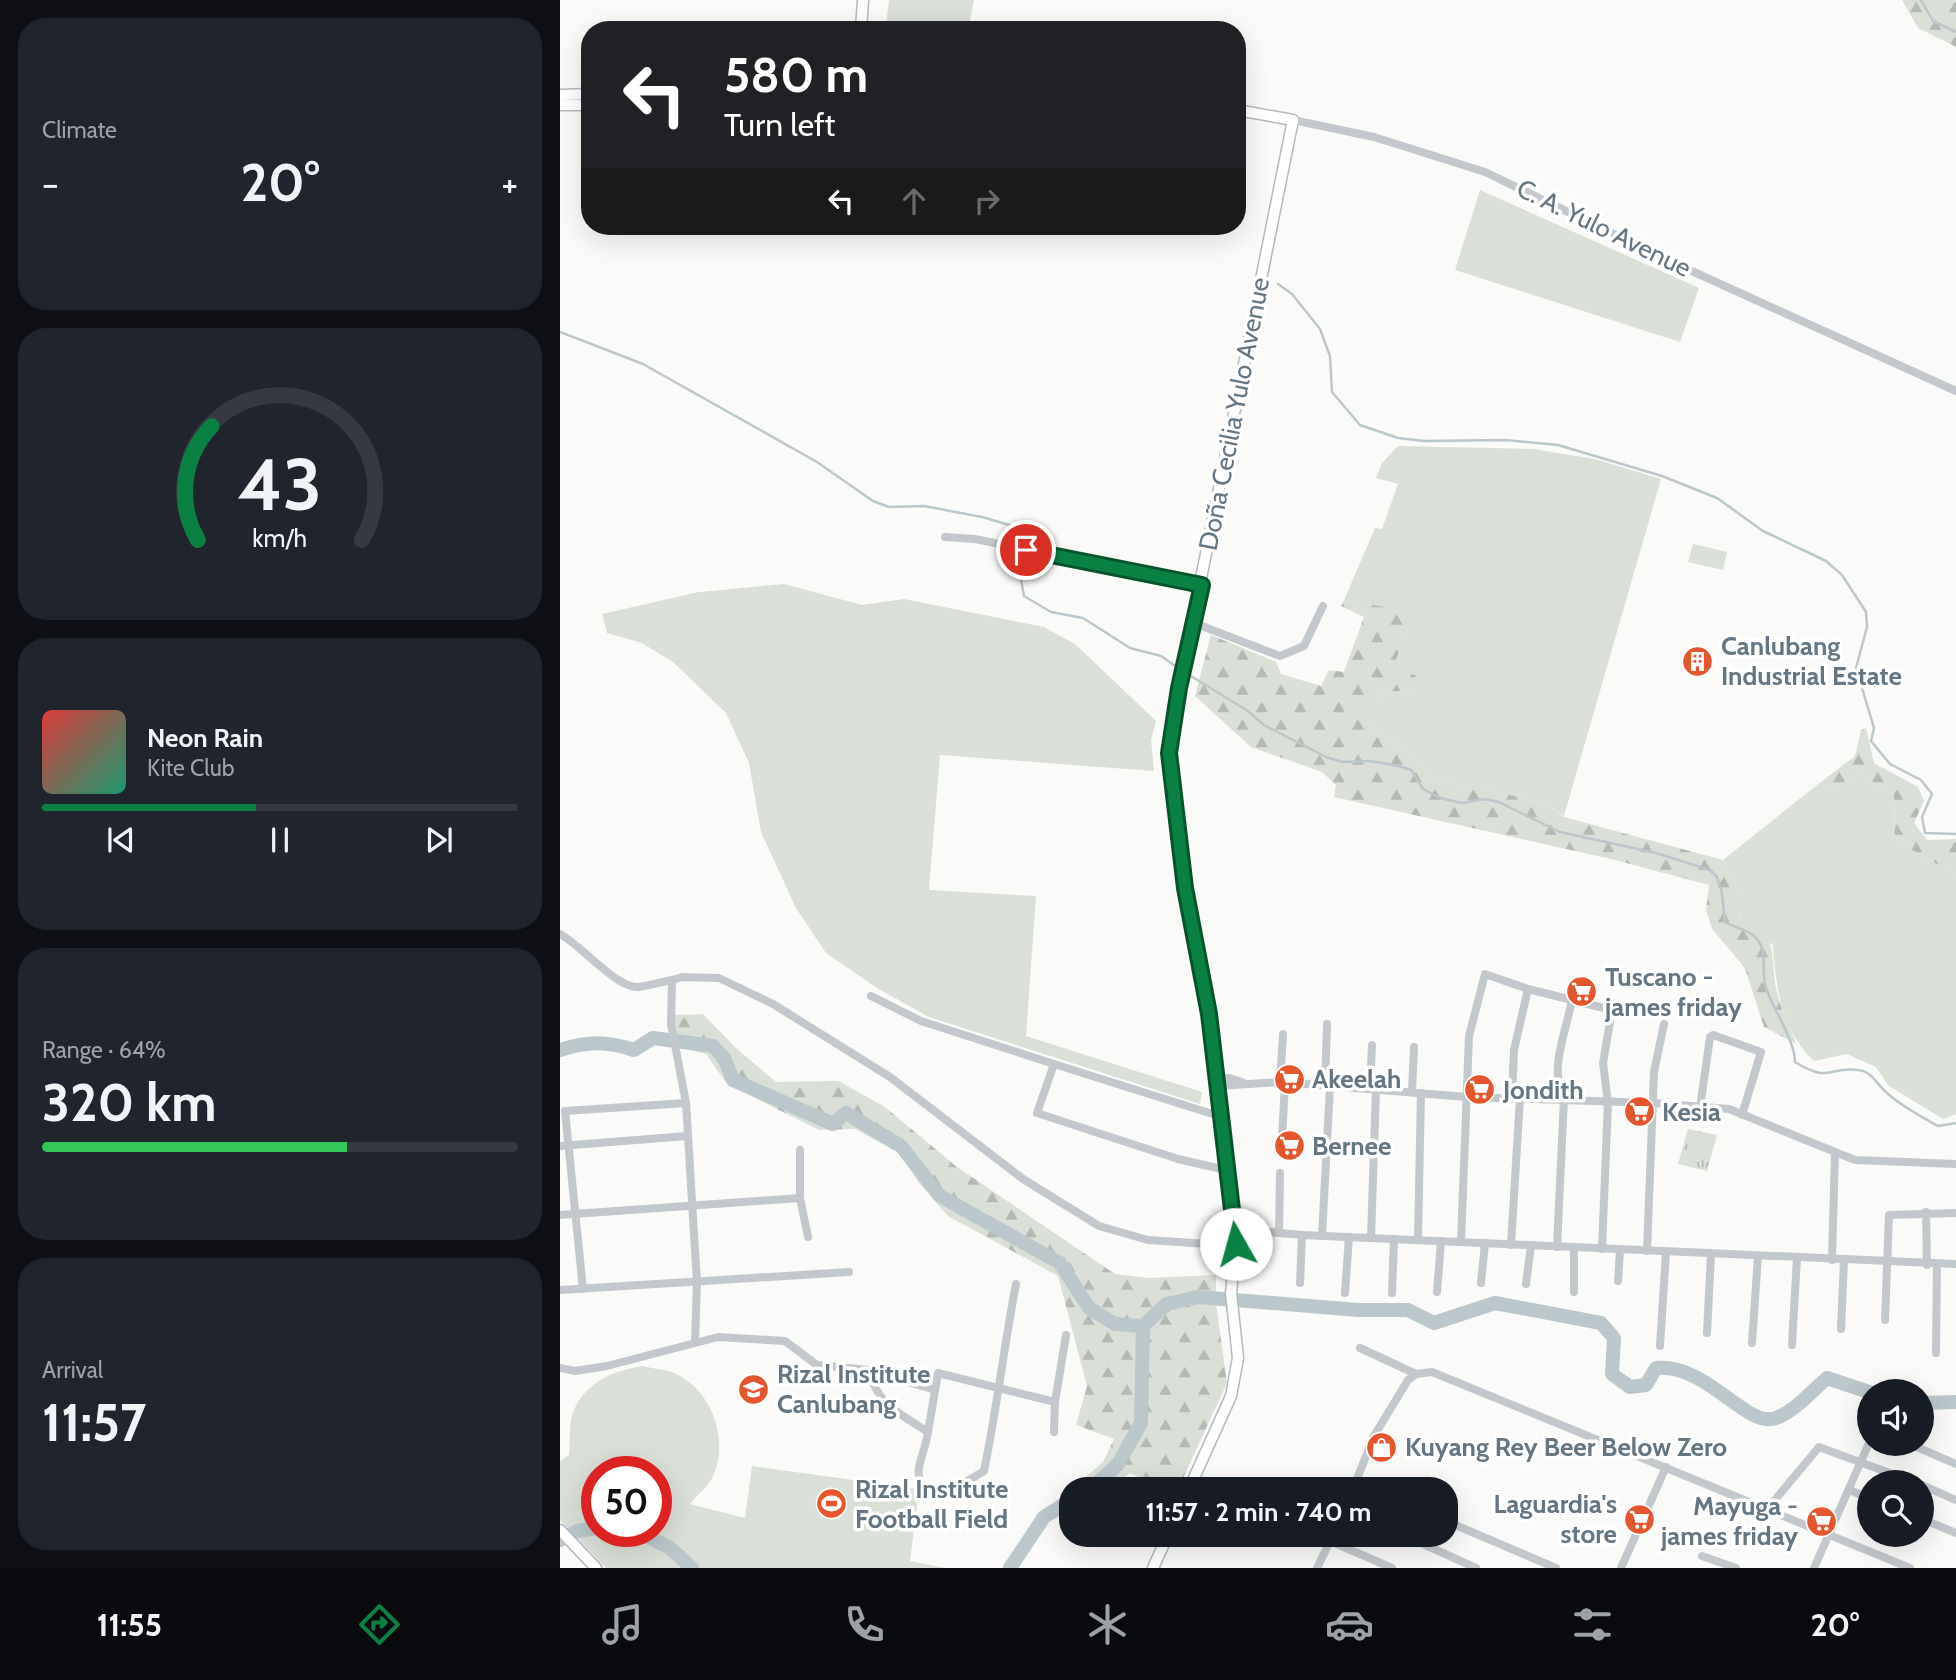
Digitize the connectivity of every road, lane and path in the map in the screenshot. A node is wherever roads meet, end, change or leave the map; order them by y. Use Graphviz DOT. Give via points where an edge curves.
graph roads {
  1 [pos="863,0"];
  2 [pos="862,21"];
  3 [pos="581,94"];
  4 [pos="560,95"];
  5 [pos="560,105"];
  6 [pos="581,105"];
  7 [pos="1246,112"];
  8 [pos="1293,120"];
  9 [pos="1956,391"];
  10 [pos="945,537"];
  11 [pos="1202,585"];
  12 [pos="1323,606"];
  13 [pos="1194,623"];
  14 [pos="560,934"];
  15 [pos="672,980"];
  16 [pos="1528,989"];
  17 [pos="871,996"];
  18 [pos="1572,999"];
  19 [pos="1327,1024"];
  20 [pos="1664,1024"];
  21 [pos="1283,1034"];
  22 [pos="1371,1045"];
  23 [pos="1414,1047"];
  24 [pos="1054,1064"];
  25 [pos="1283,1082"];
  26 [pos="1218,1083"];
  27 [pos="1327,1085"];
  28 [pos="1373,1088"];
  29 [pos="1416,1093"];
  30 [pos="1467,1097"];
  31 [pos="1516,1097"];
  32 [pos="1564,1099"];
  33 [pos="1608,1102"];
  34 [pos="686,1103"];
  35 [pos="1654,1103"];
  36 [pos="1699,1108"];
  37 [pos="1742,1115"];
  38 [pos="1222,1117"];
  39 [pos="688,1136"];
  40 [pos="1282,1139"];
  41 [pos="564,1145"];
  42 [pos="800,1150"];
  43 [pos="1835,1153"];
  44 [pos="1956,1164"];
  45 [pos="1226,1170"];
  46 [pos="1280,1173"];
  47 [pos="800,1198"];
  48 [pos="691,1207"];
  49 [pos="1926,1212"];
  50 [pos="1956,1213"];
  51 [pos="577,1215"];
  52 [pos="560,1216"];
  53 [pos="1234,1228"];
  54 [pos="1279,1233"];
  55 [pos="1302,1235"];
  56 [pos="1322,1236"];
  57 [pos="808,1237"];
  58 [pos="1349,1237"];
  59 [pos="1371,1238"];
  60 [pos="1394,1239"];
  61 [pos="1418,1240"];
  62 [pos="1441,1241"];
  63 [pos="1461,1242"];
  64 [pos="1485,1242"];
  65 [pos="1208,1244"];
  66 [pos="1511,1245"];
  67 [pos="1531,1245"];
  68 [pos="1557,1247"];
  69 [pos="1574,1247"];
  70 [pos="1602,1249"];
  71 [pos="1620,1250"];
  72 [pos="1647,1251"];
  73 [pos="1666,1252"];
  74 [pos="1710,1254"];
  75 [pos="1758,1256"];
  76 [pos="1797,1258"];
  77 [pos="1832,1260"];
  78 [pos="1844,1260"];
  79 [pos="1889,1262"];
  80 [pos="1927,1265"];
  81 [pos="1937,1265"];
  82 [pos="1956,1265"];
  83 [pos="849,1272"];
  84 [pos="1618,1281"];
  85 [pos="697,1282"];
  86 [pos="1300,1283"];
  87 [pos="1481,1283"];
  88 [pos="1016,1284"];
  89 [pos="1526,1284"];
  90 [pos="583,1289"];
  91 [pos="560,1290"];
  92 [pos="1437,1292"];
  93 [pos="1574,1292"];
  94 [pos="1345,1293"];
  95 [pos="1392,1293"];
  96 [pos="1885,1320"];
  97 [pos="1841,1329"];
  98 [pos="1707,1334"];
  99 [pos="1066,1335"];
  100 [pos="695,1342"];
  101 [pos="1752,1343"];
  102 [pos="1792,1345"];
  103 [pos="1660,1346"];
  104 [pos="1360,1348"];
  105 [pos="1936,1353"];
  106 [pos="560,1368"];
  107 [pos="868,1370"];
  108 [pos="1416,1374"];
  109 [pos="935,1390"];
  110 [pos="1000,1390"];
  111 [pos="1055,1402"];
  112 [pos="928,1432"];
  113 [pos="1054,1432"];
  114 [pos="1934,1454"];
  115 [pos="1862,1456"];
  116 [pos="1860,1460"];
  117 [pos="1956,1464"];
  118 [pos="1666,1467"];
  119 [pos="1885,1470"];
  120 [pos="1195,1477"];
  121 [pos="1358,1477"];
  122 [pos="1849,1490"];
  123 [pos="1934,1490"];
  124 [pos="1857,1493"];
  125 [pos="1956,1500"];
  126 [pos="1769,1507"];
  127 [pos="1934,1524"];
  128 [pos="1458,1526"];
  129 [pos="560,1530"];
  130 [pos="1956,1533"];
  131 [pos="1830,1534"];
  132 [pos="1163,1547"];
  133 [pos="1328,1547"];
  134 [pos="1350,1547"];
  135 [pos="1430,1547"];
  136 [pos="1702,1556"];
  137 [pos="596,1568"];
  138 [pos="1153,1568"];
  139 [pos="1317,1568"];
  140 [pos="1392,1568"];
  141 [pos="1476,1568"];
  142 [pos="1556,1568"];
  143 [pos="1621,1568"];
  144 [pos="1736,1568"];
  145 [pos="1814,1568"];
  146 [pos="1910,1568"];
  1 -- 2 [label="main road"];
  3 -- 4 [label="main road"];
  5 -- 6 [label="main road"];
  7 -- 8 [label="main road, C. A. Yulo Avenue"];
  8 -- 9 [label="street, C. A. Yulo Avenue" via="1374,137 1485,172"];
  8 -- 11 [label="main road, Doña Cecilia Yulo Avenue"];
  10 -- 11 [label="street"];
  11 -- 13 [label="main road, Doña Cecilia Yulo Avenue"];
  12 -- 13 [label="street" via="1304,646 1280,656"];
  13 -- 26 [label="main road, Doña Cecilia Yulo Avenue" via="1169,753 1175,822"];
  14 -- 15 [label="street" via="577,943 608,973 635,987"];
  15 -- 34 [label="street" via="671,1024"];
  15 -- 65 [label="street" via="719,978 773,1004 890,1077 1023,1179 1099,1226 1148,1240"];
  16 -- 18 [label="street"];
  16 -- 30 [label="street" via="1485,974 1469,1036"];
  16 -- 31 [label="street" via="1514,1050"];
  17 -- 24 [label="street" via="921,1021"];
  18 -- 32 [label="street" via="1560,1051 1558,1088"];
  18 -- 33 [label="street" via="1612,1010 1603,1063"];
  19 -- 27 [label="street"];
  20 -- 35 [label="street" via="1654,1072"];
  21 -- 25 [label="street"];
  22 -- 28 [label="street"];
  23 -- 29 [label="street"];
  24 -- 38 [label="street"];
  24 -- 45 [label="street" via="1037,1113"];
  25 -- 26 [label="street" via="1229,1078"];
  25 -- 27 [label="street"];
  25 -- 40 [label="street"];
  26 -- 38 [label="main road, Doña Cecilia Yulo Avenue"];
  27 -- 28 [label="street"];
  27 -- 56 [label="street"];
  28 -- 29 [label="street"];
  28 -- 59 [label="street"];
  29 -- 30 [label="street"];
  29 -- 61 [label="street"];
  30 -- 31 [label="street"];
  30 -- 63 [label="street"];
  31 -- 32 [label="street"];
  31 -- 66 [label="street"];
  32 -- 33 [label="street"];
  32 -- 68 [label="street"];
  33 -- 35 [label="street"];
  33 -- 70 [label="street"];
  34 -- 39 [label="street"];
  34 -- 41 [label="street" via="565,1111"];
  35 -- 36 [label="street"];
  35 -- 72 [label="street"];
  36 -- 37 [label="street" via="1729,1109"];
  36 -- 37 [label="street" via="1713,1035 1761,1052"];
  37 -- 43 [label="street"];
  38 -- 45 [label="main road, Doña Cecilia Yulo Avenue"];
  39 -- 41 [label="street"];
  39 -- 48 [label="street"];
  41 -- 51 [label="street"];
  42 -- 47 [label="street"];
  43 -- 44 [label="street" via="1855,1160"];
  43 -- 77 [label="street"];
  45 -- 53 [label="main road, Doña Cecilia Yulo Avenue"];
  46 -- 54 [label="street"];
  47 -- 48 [label="street"];
  47 -- 57 [label="street"];
  48 -- 51 [label="street"];
  48 -- 85 [label="street"];
  49 -- 50 [label="street"];
  49 -- 79 [label="street" via="1889,1215"];
  49 -- 80 [label="street"];
  51 -- 52 [label="street"];
  51 -- 90 [label="street"];
  53 -- 54 [label="street"];
  53 -- 120 [label="main road, Doña Cecilia Yulo Avenue" via="1231,1293 1238,1358 1234,1389"];
  54 -- 55 [label="street"];
  55 -- 56 [label="street"];
  55 -- 86 [label="street"];
  56 -- 58 [label="street"];
  58 -- 59 [label="street"];
  58 -- 94 [label="street"];
  59 -- 60 [label="street"];
  60 -- 61 [label="street"];
  60 -- 95 [label="street"];
  61 -- 62 [label="street"];
  62 -- 63 [label="street"];
  62 -- 92 [label="street"];
  63 -- 64 [label="street"];
  64 -- 66 [label="street"];
  64 -- 87 [label="street"];
  66 -- 67 [label="street"];
  67 -- 68 [label="street"];
  67 -- 89 [label="street"];
  68 -- 69 [label="street"];
  69 -- 70 [label="street"];
  69 -- 93 [label="street"];
  70 -- 71 [label="street"];
  71 -- 72 [label="street"];
  71 -- 84 [label="street"];
  72 -- 73 [label="street"];
  73 -- 74 [label="street"];
  73 -- 103 [label="street"];
  74 -- 75 [label="street"];
  74 -- 98 [label="street"];
  75 -- 76 [label="street"];
  75 -- 101 [label="street"];
  76 -- 77 [label="street"];
  76 -- 102 [label="street"];
  77 -- 78 [label="street"];
  78 -- 79 [label="street"];
  78 -- 97 [label="street"];
  79 -- 80 [label="street"];
  79 -- 96 [label="street"];
  80 -- 81 [label="street"];
  81 -- 82 [label="street"];
  81 -- 105 [label="street"];
  83 -- 85 [label="street"];
  85 -- 90 [label="street"];
  85 -- 100 [label="street"];
  88 -- 110 [label="street"];
  90 -- 91 [label="street"];
  99 -- 111 [label="street"];
  100 -- 106 [label="street" via="607,1366 575,1371"];
  100 -- 107 [label="street" via="718,1337 785,1341 817,1365"];
  104 -- 108 [label="street"];
  107 -- 109 [label="street"];
  107 -- 112 [label="street" via="874,1390 897,1414"];
  108 -- 118 [label="street" via="1432,1372"];
  108 -- 121 [label="street" via="1374,1436"];
  109 -- 110 [label="street" via="938,1373"];
  109 -- 112 [label="street"];
  110 -- 111 [label="street"];
  110 -- 112 [label="street" via="984,1471 941,1497 929,1495 918,1482"];
  111 -- 113 [label="street"];
  114 -- 117 [label="street"];
  115 -- 116 [label="street"];
  116 -- 119 [label="street"];
  116 -- 122 [label="street"];
  116 -- 126 [label="street" via="1819,1447"];
  118 -- 126 [label="street"];
  118 -- 143 [label="street"];
  122 -- 124 [label="street"];
  122 -- 131 [label="street"];
  123 -- 125 [label="street"];
  126 -- 131 [label="street"];
  127 -- 130 [label="street"];
  128 -- 142 [label="street"];
  129 -- 137 [label="main road"];
  131 -- 145 [label="street"];
  131 -- 146 [label="street"];
  132 -- 138 [label="main road"];
  133 -- 139 [label="street"];
  134 -- 140 [label="street"];
  135 -- 141 [label="street"];
  136 -- 144 [label="street"];
}
